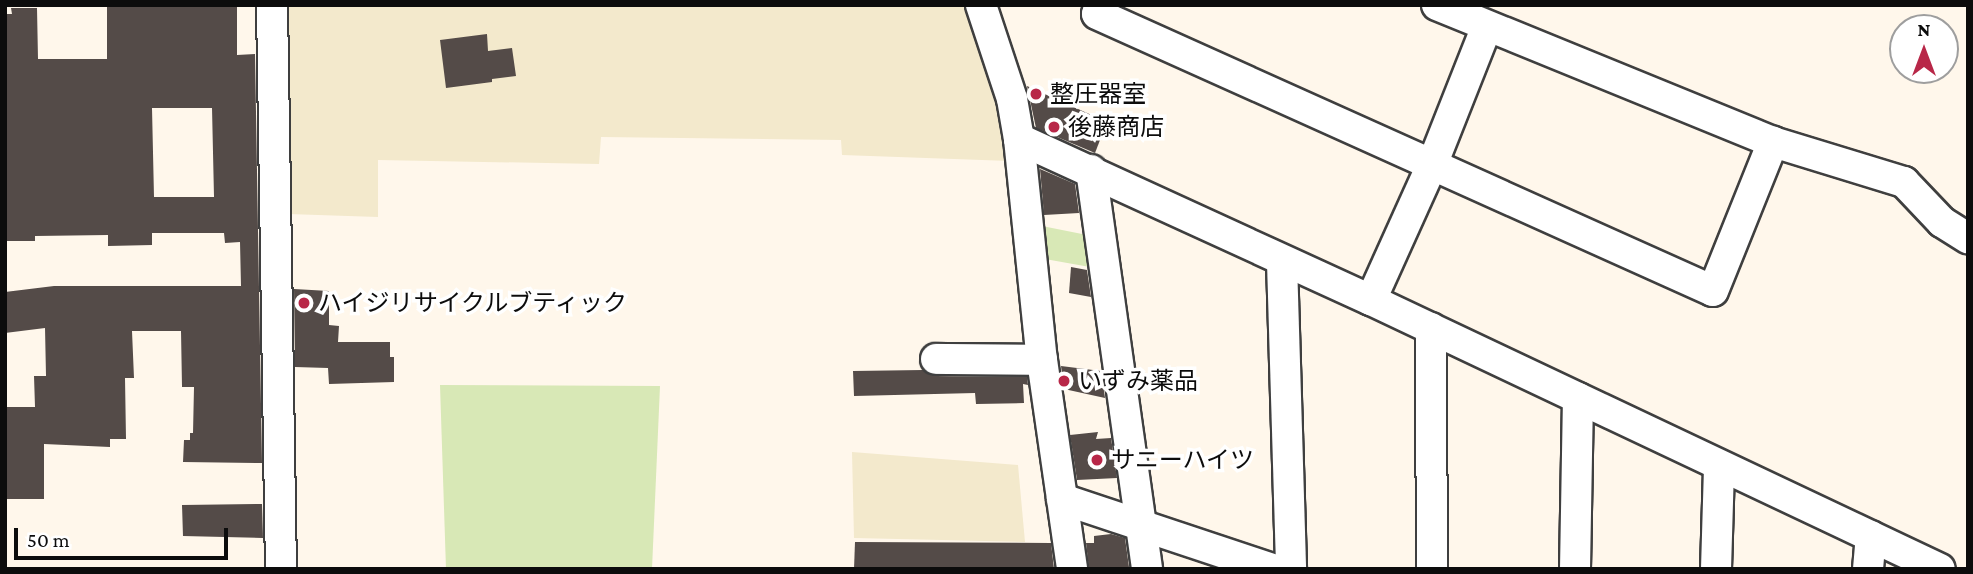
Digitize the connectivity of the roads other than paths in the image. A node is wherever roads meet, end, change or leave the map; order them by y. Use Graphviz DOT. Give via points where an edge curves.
graph roads {
  1 [pos="272,5"];
  2 [pos="981,5"];
  3 [pos="1100,5"];
  4 [pos="1437,5"];
  5 [pos="1488,26"];
  6 [pos="1019,139"];
  7 [pos="1773,142"];
  8 [pos="1432,165"];
  9 [pos="1091,170"];
  10 [pos="1968,238"];
  11 [pos="1282,262"];
  12 [pos="1371,300"];
  13 [pos="1431,328"];
  14 [pos="936,359"];
  15 [pos="1042,360"];
  16 [pos="1578,398"];
  17 [pos="1719,466"];
  18 [pos="1062,499"];
  19 [pos="1141,525"];
  20 [pos="1871,536"];
  21 [pos="281,569"];
  22 [pos="1072,569"];
  23 [pos="1147,569"];
  24 [pos="1272,569"];
  25 [pos="1291,569"];
  26 [pos="1432,569"];
  27 [pos="1574,569"];
  28 [pos="1716,569"];
  29 [pos="1868,569"];
  30 [pos="1940,569"];
  1 -- 21 [label="street"];
  2 -- 6 [label="street" via="1012,99"];
  3 -- 8 [label="street" via="1097,14"];
  4 -- 5 [label="street"];
  5 -- 7 [label="street"];
  5 -- 8 [label="street"];
  6 -- 9 [label="street"];
  6 -- 15 [label="street"];
  7 -- 8 [label="street" via="1713,291"];
  7 -- 10 [label="street" via="1904,182 1942,222"];
  8 -- 12 [label="street"];
  9 -- 11 [label="street"];
  9 -- 19 [label="street"];
  11 -- 12 [label="street"];
  11 -- 25 [label="street"];
  12 -- 13 [label="street"];
  13 -- 16 [label="street"];
  13 -- 26 [label="street"];
  14 -- 15 [label="street"];
  15 -- 18 [label="street"];
  16 -- 17 [label="street"];
  16 -- 27 [label="street"];
  17 -- 20 [label="street"];
  17 -- 28 [label="street"];
  18 -- 19 [label="street"];
  18 -- 22 [label="street"];
  19 -- 23 [label="street"];
  19 -- 24 [label="street"];
  20 -- 29 [label="street"];
  20 -- 30 [label="street"];
}
